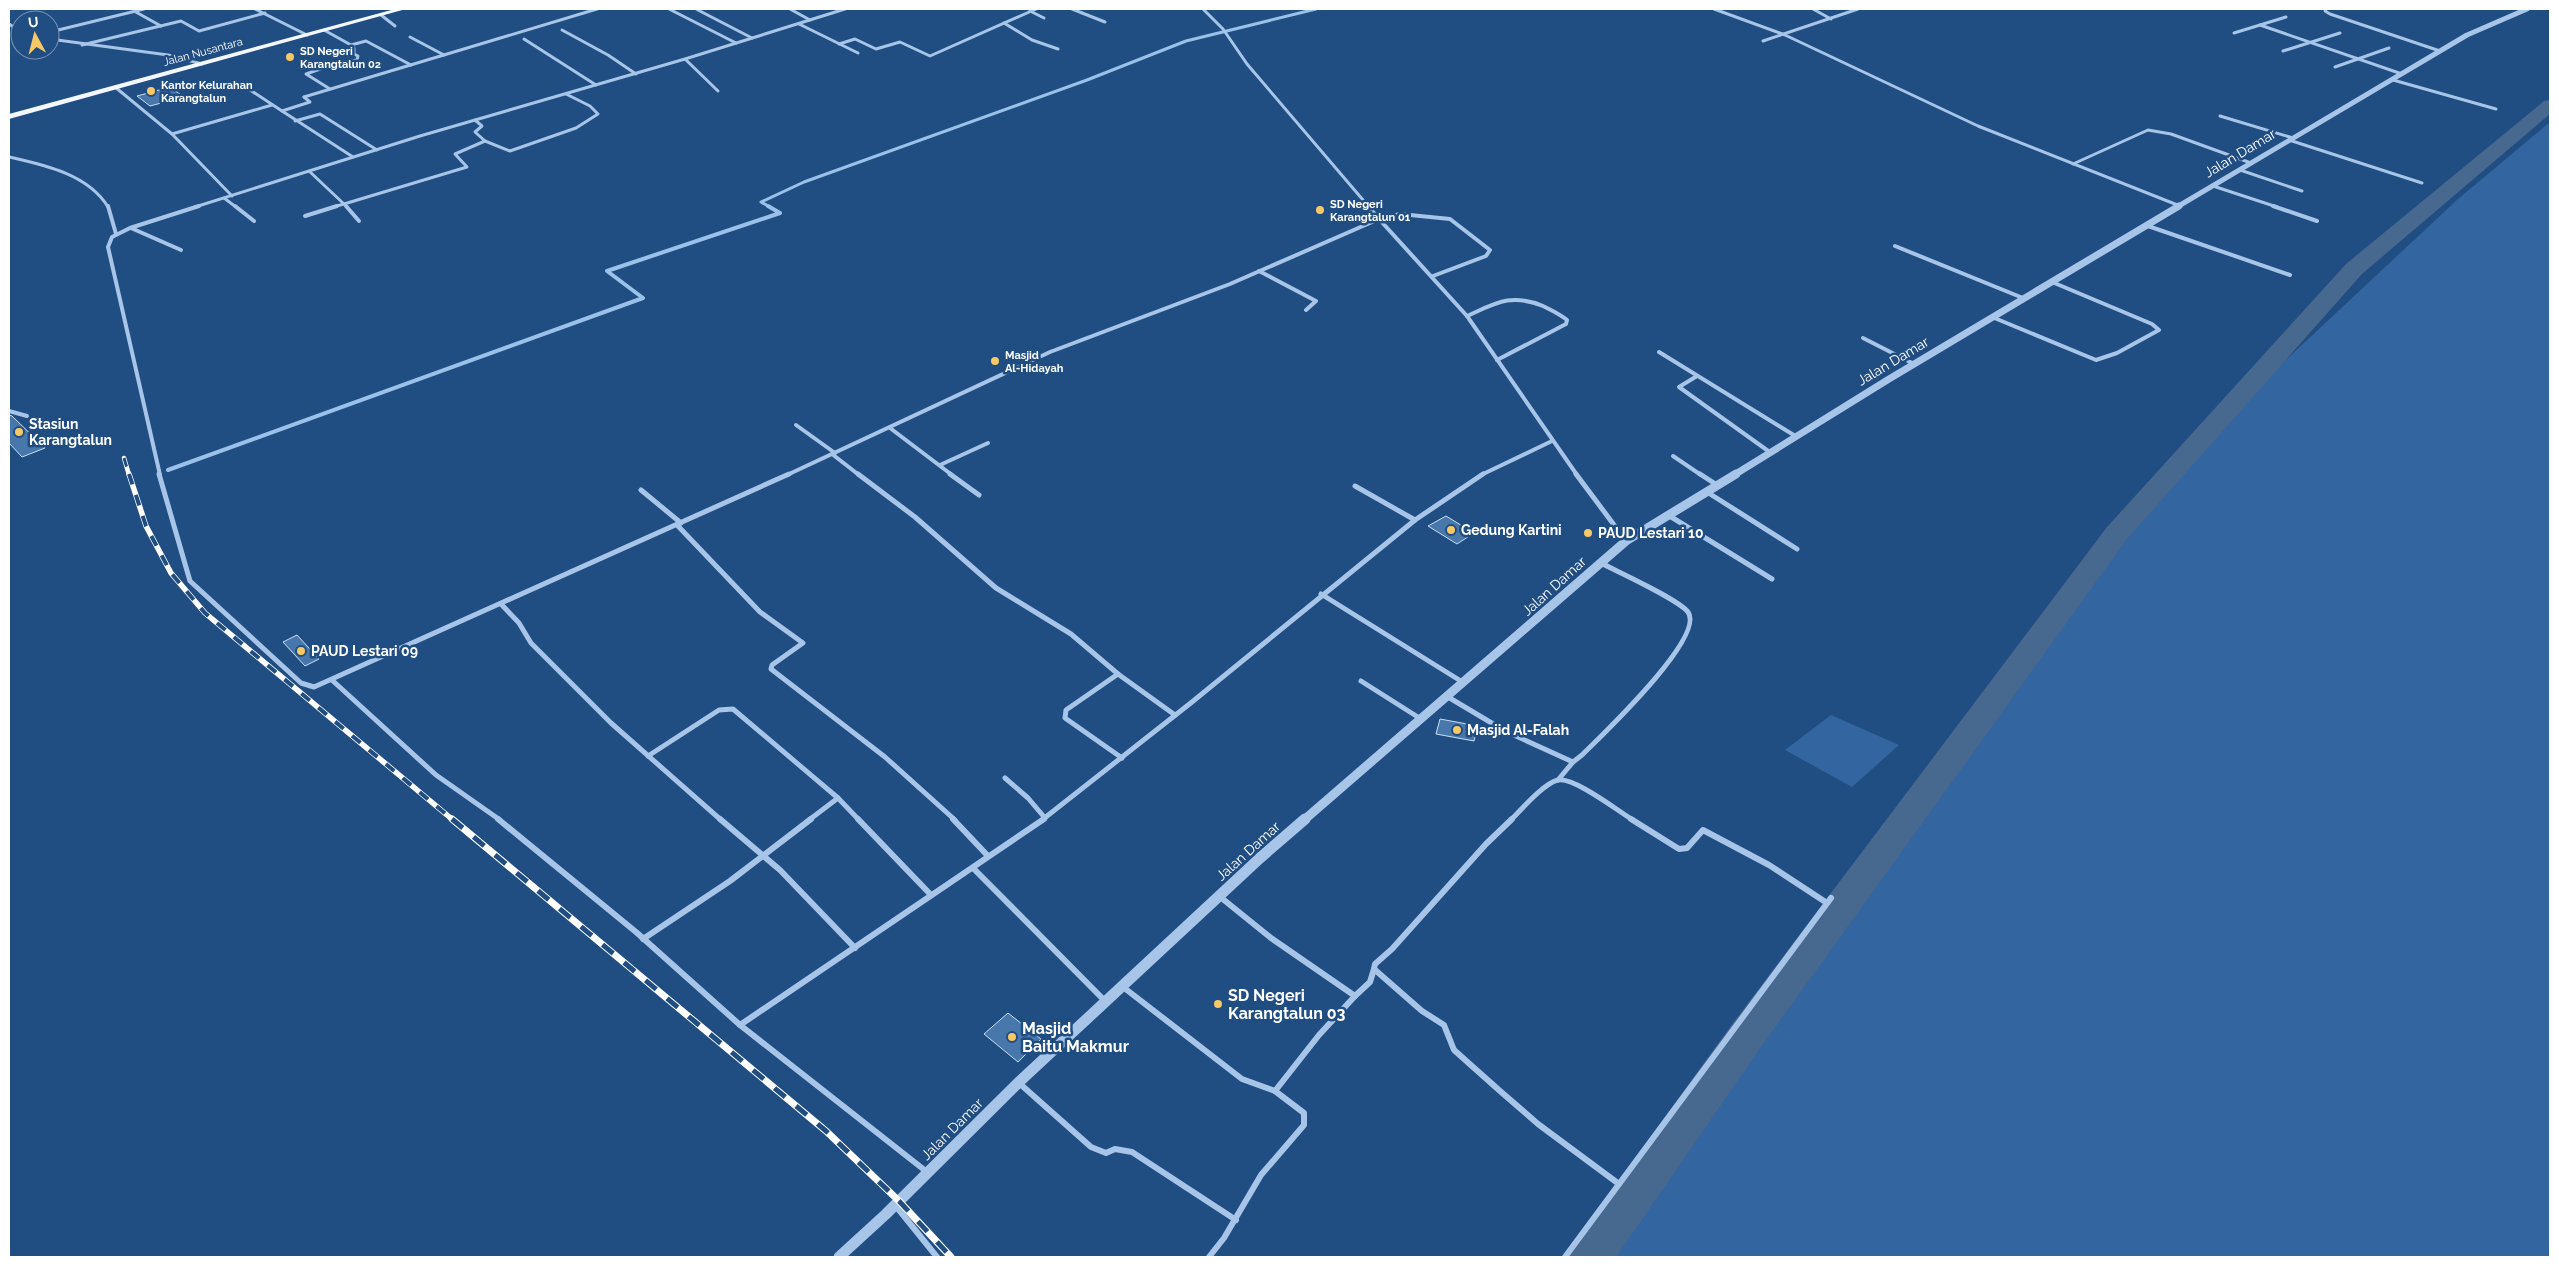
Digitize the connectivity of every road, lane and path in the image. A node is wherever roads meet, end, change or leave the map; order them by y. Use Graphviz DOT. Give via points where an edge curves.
graph roads {
  1 [pos="144,9"];
  2 [pos="255,9"];
  3 [pos="402,9"];
  4 [pos="597,9"];
  5 [pos="669,9"];
  6 [pos="696,9"];
  7 [pos="790,9"];
  8 [pos="845,9"];
  9 [pos="1036,9"];
  10 [pos="1072,9"];
  11 [pos="1203,9"];
  12 [pos="1714,9"];
  13 [pos="1813,9"];
  14 [pos="1858,9"];
  15 [pos="2326,9"];
  16 [pos="2527,9"];
  17 [pos="134,11"];
  18 [pos="1030,12"];
  19 [pos="265,13"];
  20 [pos="381,15"];
  21 [pos="2286,17"];
  22 [pos="1044,18"];
  23 [pos="1831,18"];
  24 [pos="810,20"];
  25 [pos="1105,22"];
  26 [pos="798,23"];
  27 [pos="1004,23"];
  28 [pos="2260,25"];
  29 [pos="161,26"];
  30 [pos="395,26"];
  31 [pos="60,30"];
  32 [pos="324,30"];
  33 [pos="562,30"];
  34 [pos="2340,33"];
  35 [pos="2234,34"];
  36 [pos="307,35"];
  37 [pos="1785,35"];
  38 [pos="410,37"];
  39 [pos="752,38"];
  40 [pos="524,39"];
  41 [pos="60,41"];
  42 [pos="1763,41"];
  43 [pos="2311,42"];
  44 [pos="736,43"];
  45 [pos="839,44"];
  46 [pos="82,45"];
  47 [pos="351,45"];
  48 [pos="2389,48"];
  49 [pos="1058,49"];
  50 [pos="2283,51"];
  51 [pos="2440,51"];
  52 [pos="858,53"];
  53 [pos="445,56"];
  54 [pos="684,59"];
  55 [pos="2359,59"];
  56 [pos="202,64"];
  57 [pos="411,66"];
  58 [pos="2335,67"];
  59 [pos="636,74"];
  60 [pos="2402,74"];
  61 [pos="2393,80"];
  62 [pos="202,81"];
  63 [pos="596,85"];
  64 [pos="115,87"];
  65 [pos="330,89"];
  66 [pos="718,91"];
  67 [pos="565,94"];
  68 [pos="272,105"];
  69 [pos="2496,109"];
  70 [pos="282,111"];
  71 [pos="2220,116"];
  72 [pos="9,117"];
  73 [pos="475,120"];
  74 [pos="295,121"];
  75 [pos="172,134"];
  76 [pos="2291,139"];
  77 [pos="485,141"];
  78 [pos="377,150"];
  79 [pos="9,157"];
  80 [pos="353,158"];
  81 [pos="2251,163"];
  82 [pos="2073,164"];
  83 [pos="2240,170"];
  84 [pos="309,171"];
  85 [pos="2422,183"];
  86 [pos="2213,186"];
  87 [pos="2302,191"];
  88 [pos="232,196"];
  89 [pos="224,198"];
  90 [pos="344,204"];
  91 [pos="2180,206"];
  92 [pos="305,216"];
  93 [pos="1379,219"];
  94 [pos="254,221"];
  95 [pos="359,221"];
  96 [pos="2317,221"];
  97 [pos="2148,226"];
  98 [pos="130,228"];
  99 [pos="116,234"];
  100 [pos="1894,246"];
  101 [pos="181,250"];
  102 [pos="1259,271"];
  103 [pos="2290,274"];
  104 [pos="1433,276"];
  105 [pos="2052,282"];
  106 [pos="2023,298"];
  107 [pos="1306,310"];
  108 [pos="1467,316"];
  109 [pos="1991,317"];
  110 [pos="1863,338"];
  111 [pos="1659,352"];
  112 [pos="1497,360"];
  113 [pos="1914,364"];
  114 [pos="1696,376"];
  115 [pos="9,411"];
  116 [pos="27,416"];
  117 [pos="796,425"];
  118 [pos="890,428"];
  119 [pos="1797,436"];
  120 [pos="1552,441"];
  121 [pos="988,443"];
  122 [pos="834,453"];
  123 [pos="1771,453"];
  124 [pos="1673,456"];
  125 [pos="940,465"];
  126 [pos="1716,485"];
  127 [pos="1355,486"];
  128 [pos="641,490"];
  129 [pos="1706,492"];
  130 [pos="979,495"];
  131 [pos="1668,515"];
  132 [pos="1414,520"];
  133 [pos="679,524"];
  134 [pos="1626,541"];
  135 [pos="1797,549"];
  136 [pos="1600,562"];
  137 [pos="1772,579"];
  138 [pos="1322,594"];
  139 [pos="501,604"];
  140 [pos="1118,674"];
  141 [pos="333,681"];
  142 [pos="1361,681"];
  143 [pos="1464,683"];
  144 [pos="1448,697"];
  145 [pos="1175,715"];
  146 [pos="1421,720"];
  147 [pos="648,756"];
  148 [pos="1122,758"];
  149 [pos="1573,762"];
  150 [pos="1005,778"];
  151 [pos="1558,780"];
  152 [pos="838,798"];
  153 [pos="1045,818"];
  154 [pos="762,856"];
  155 [pos="988,856"];
  156 [pos="973,868"];
  157 [pos="931,895"];
  158 [pos="1219,896"];
  159 [pos="643,938"];
  160 [pos="855,948"];
  161 [pos="1374,969"];
  162 [pos="1124,987"];
  163 [pos="1355,996"];
  164 [pos="1107,1003"];
  165 [pos="740,1025"];
  166 [pos="1019,1082"];
  167 [pos="1274,1091"];
  168 [pos="928,1173"];
  169 [pos="1619,1184"];
  170 [pos="895,1204"];
  171 [pos="1236,1220"];
  172 [pos="839,1257"];
  173 [pos="937,1257"];
  174 [pos="1209,1257"];
  175 [pos="1565,1257"];
  1 -- 17 [label="street"];
  2 -- 19 [label="street"];
  3 -- 20 [label="highway, Jalan Nusantara"];
  4 -- 53 [label="street"];
  5 -- 44 [label="street"];
  6 -- 39 [label="street"];
  7 -- 24 [label="street"];
  8 -- 24 [label="street"];
  9 -- 18 [label="street"];
  10 -- 25 [label="street"];
  11 -- 93 [label="street"];
  12 -- 37 [label="street"];
  13 -- 23 [label="street"];
  14 -- 23 [label="street"];
  15 -- 51 [label="street" via="2324,11"];
  16 -- 51 [label="street, Jalan Damar" via="2467,35"];
  17 -- 29 [label="street"];
  17 -- 31 [label="street"];
  18 -- 22 [label="street"];
  18 -- 27 [label="street"];
  19 -- 29 [label="street" via="199,31 184,21"];
  19 -- 36 [label="street"];
  20 -- 30 [label="street"];
  20 -- 32 [label="highway, Jalan Nusantara"];
  21 -- 28 [label="street"];
  23 -- 37 [label="street"];
  24 -- 26 [label="street"];
  26 -- 39 [label="street"];
  26 -- 45 [label="street"];
  27 -- 45 [label="street" via="930,56 900,42 876,49 855,39"];
  27 -- 49 [label="street" via="1032,40"];
  28 -- 35 [label="street"];
  28 -- 43 [label="street"];
  29 -- 46 [label="street"];
  32 -- 36 [label="highway, Jalan Nusantara"];
  32 -- 47 [label="street"];
  33 -- 59 [label="street"];
  34 -- 43 [label="street"];
  36 -- 56 [label="highway, Jalan Nusantara"];
  37 -- 42 [label="street"];
  37 -- 82 [label="street" via="1978,126"];
  38 -- 53 [label="street"];
  39 -- 44 [label="street"];
  40 -- 63 [label="street"];
  41 -- 46 [label="street"];
  43 -- 50 [label="street"];
  43 -- 55 [label="street"];
  44 -- 54 [label="street"];
  45 -- 52 [label="street"];
  46 -- 56 [label="street" via="168,55"];
  47 -- 57 [label="street" via="366,42"];
  47 -- 65 [label="street" via="358,56 356,60 306,74"];
  48 -- 55 [label="street"];
  51 -- 60 [label="street, Jalan Damar"];
  53 -- 57 [label="street"];
  54 -- 59 [label="street"];
  54 -- 66 [label="street"];
  55 -- 58 [label="street"];
  55 -- 60 [label="street"];
  56 -- 64 [label="highway, Jalan Nusantara"];
  57 -- 65 [label="street"];
  59 -- 63 [label="street"];
  60 -- 61 [label="street, Jalan Damar"];
  61 -- 69 [label="street"];
  61 -- 76 [label="street, Jalan Damar"];
  62 -- 68 [label="street" via="233,88 244,86"];
  63 -- 67 [label="street"];
  64 -- 72 [label="highway, Jalan Nusantara"];
  64 -- 75 [label="street"];
  65 -- 70 [label="street" via="304,97 310,102"];
  67 -- 73 [label="street"];
  67 -- 77 [label="street" via="590,106 598,114 583,124 513,150"];
  68 -- 70 [label="street"];
  68 -- 75 [label="street"];
  70 -- 74 [label="street"];
  71 -- 76 [label="street"];
  73 -- 77 [label="street" via="482,128 475,132"];
  73 -- 78 [label="street"];
  74 -- 78 [label="street" via="320,114"];
  74 -- 80 [label="street"];
  75 -- 88 [label="street"];
  76 -- 81 [label="street, Jalan Damar"];
  76 -- 85 [label="street"];
  77 -- 90 [label="street" via="456,154 466,164 465,170"];
  78 -- 80 [label="street"];
  79 -- 99 [label="street" via="58,170 89,187 108,206"];
  80 -- 84 [label="street"];
  81 -- 82 [label="street" via="2171,134 2148,130"];
  81 -- 83 [label="street, Jalan Damar"];
  82 -- 91 [label="street"];
  83 -- 86 [label="street, Jalan Damar"];
  83 -- 87 [label="street"];
  84 -- 88 [label="street"];
  84 -- 90 [label="street"];
  86 -- 91 [label="street, Jalan Damar"];
  86 -- 96 [label="street"];
  88 -- 89 [label="street"];
  89 -- 94 [label="street"];
  89 -- 98 [label="street"];
  90 -- 92 [label="street"];
  90 -- 95 [label="street"];
  91 -- 97 [label="street, Jalan Damar"];
  93 -- 102 [label="street"];
  93 -- 104 [label="street"];
  93 -- 104 [label="street" via="1400,214 1450,219 1490,250 1486,256"];
  97 -- 103 [label="street"];
  97 -- 105 [label="street, Jalan Damar"];
  98 -- 99 [label="street"];
  98 -- 101 [label="street"];
  99 -- 141 [label="street" via="108,247 112,266 159,472 188,576 301,683 314,687"];
  100 -- 106 [label="street"];
  102 -- 107 [label="street" via="1316,301"];
  102 -- 118 [label="street" via="1050,352"];
  104 -- 108 [label="street"];
  105 -- 106 [label="street, Jalan Damar"];
  105 -- 109 [label="street" via="2152,324 2159,330 2117,353 2096,360"];
  106 -- 109 [label="street, Jalan Damar"];
  108 -- 112 [label="street"];
  108 -- 112 [label="street" via="1520,298 1567,320 1566,324"];
  109 -- 113 [label="street, Jalan Damar"];
  110 -- 113 [label="street"];
  111 -- 114 [label="street"];
  112 -- 120 [label="street"];
  113 -- 119 [label="street, Jalan Damar"];
  114 -- 119 [label="street"];
  114 -- 123 [label="street" via="1678,387"];
  115 -- 116 [label="street"];
  117 -- 122 [label="street"];
  118 -- 122 [label="street"];
  118 -- 125 [label="street"];
  119 -- 123 [label="street, Jalan Damar"];
  120 -- 132 [label="street" via="1484,472"];
  120 -- 134 [label="street"];
  121 -- 125 [label="street"];
  122 -- 133 [label="street"];
  122 -- 140 [label="street" via="915,517 996,588 1071,634"];
  123 -- 126 [label="street, Jalan Damar"];
  124 -- 126 [label="street"];
  125 -- 130 [label="street"];
  126 -- 129 [label="street, Jalan Damar"];
  127 -- 132 [label="street"];
  128 -- 133 [label="street"];
  129 -- 131 [label="street, Jalan Damar"];
  129 -- 135 [label="street"];
  131 -- 134 [label="street, Jalan Damar"];
  131 -- 137 [label="street"];
  132 -- 138 [label="street"];
  133 -- 139 [label="street"];
  133 -- 155 [label="street" via="760,612 803,644 772,665 771,669 936,802"];
  134 -- 136 [label="street, Jalan Damar"];
  136 -- 143 [label="street, Jalan Damar"];
  136 -- 149 [label="street" via="1679,604 1687,611 1691,623 1687,636 1639,696"];
  138 -- 143 [label="street"];
  138 -- 145 [label="street"];
  139 -- 141 [label="street"];
  139 -- 147 [label="street" via="519,623 531,644"];
  140 -- 145 [label="street"];
  140 -- 148 [label="street" via="1066,710 1064,716"];
  141 -- 159 [label="street" via="436,775 514,830"];
  142 -- 146 [label="street"];
  143 -- 144 [label="street, Jalan Damar"];
  144 -- 146 [label="street, Jalan Damar"];
  144 -- 149 [label="street" via="1505,731"];
  145 -- 148 [label="street"];
  146 -- 158 [label="street, Jalan Damar"];
  147 -- 152 [label="street" via="718,710 730,708"];
  147 -- 154 [label="street"];
  148 -- 153 [label="street"];
  149 -- 151 [label="street"];
  150 -- 153 [label="street"];
  151 -- 161 [label="street" via="1542,789 1486,844 1375,964"];
  151 -- 169 [label="street" via="1572,782 1679,849 1686,848 1703,830 1829,901"];
  152 -- 154 [label="street"];
  152 -- 157 [label="street"];
  153 -- 155 [label="street"];
  154 -- 159 [label="street"];
  154 -- 160 [label="street" via="780,870"];
  155 -- 156 [label="street"];
  156 -- 157 [label="street"];
  156 -- 164 [label="street"];
  157 -- 160 [label="street"];
  158 -- 162 [label="street, Jalan Damar"];
  158 -- 163 [label="street" via="1271,938"];
  159 -- 165 [label="street"];
  160 -- 165 [label="street"];
  161 -- 163 [label="street" via="1370,982"];
  161 -- 169 [label="street" via="1408,1001 1444,1025 1454,1050 1500,1092"];
  162 -- 164 [label="street, Jalan Damar"];
  162 -- 167 [label="street" via="1242,1079"];
  163 -- 167 [label="street"];
  164 -- 166 [label="street, Jalan Damar"];
  165 -- 168 [label="street"];
  166 -- 168 [label="street, Jalan Damar"];
  166 -- 171 [label="street" via="1091,1147 1106,1153 1115,1149 1132,1152"];
  167 -- 171 [label="street" via="1304,1113 1304,1125 1261,1175"];
  168 -- 170 [label="street, Jalan Damar"];
  169 -- 175 [label="street"];
  170 -- 172 [label="street, Jalan Damar"];
  170 -- 173 [label="street"];
  171 -- 174 [label="street"];
}
